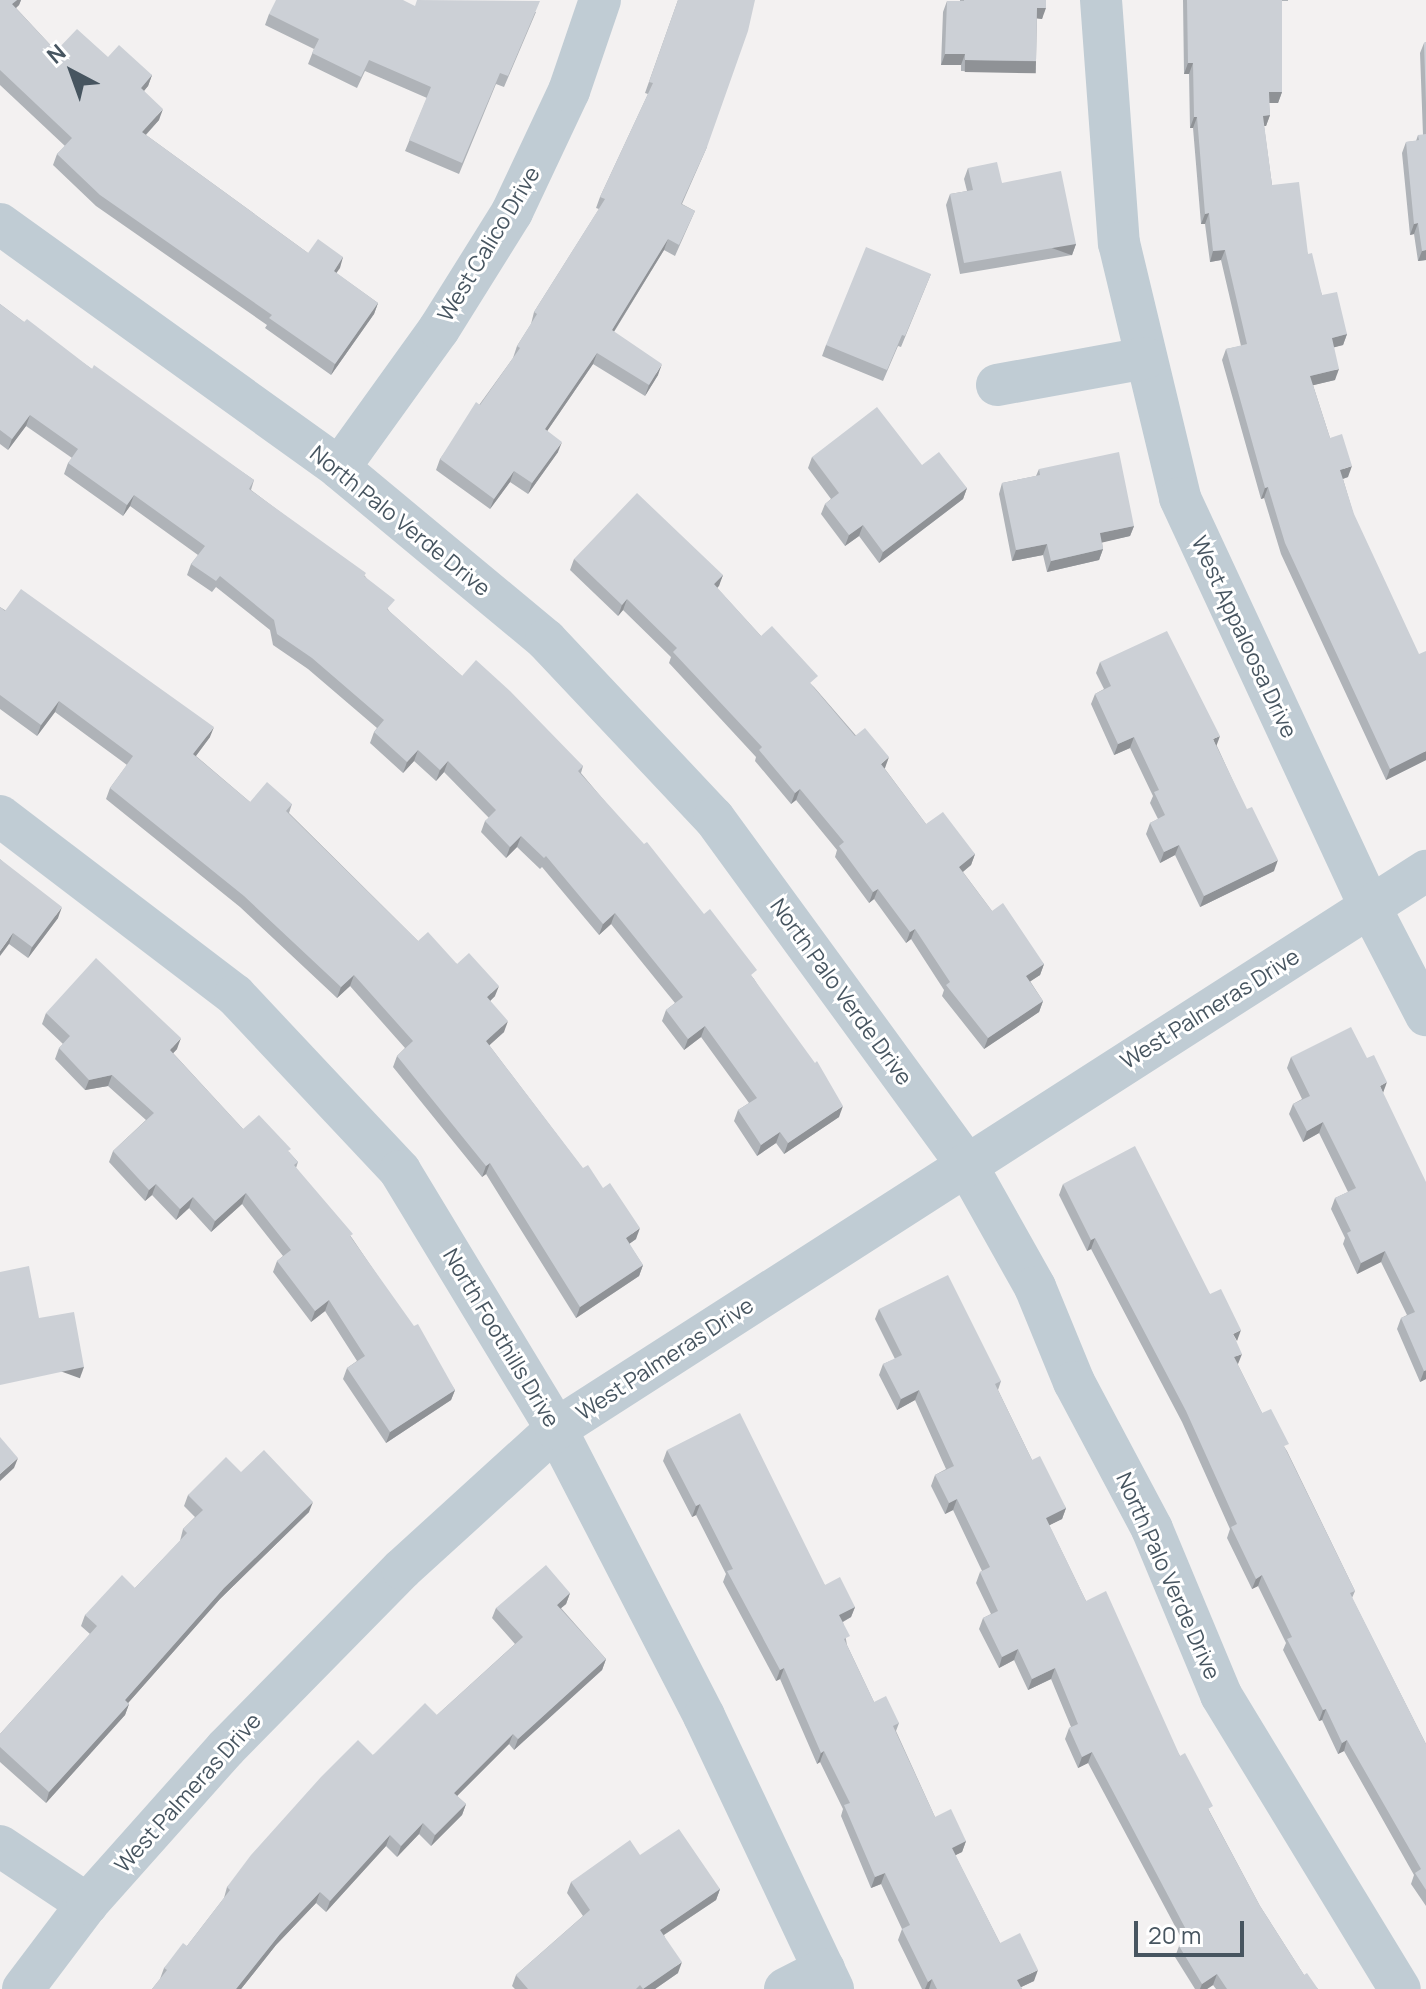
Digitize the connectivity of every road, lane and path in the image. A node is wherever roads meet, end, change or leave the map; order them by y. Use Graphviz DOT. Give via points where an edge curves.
graph roads {
  1 [pos="600,0"];
  2 [pos="1101,0"];
  3 [pos="0,224"];
  4 [pos="1146,358"];
  5 [pos="997,385"];
  6 [pos="339,468"];
  7 [pos="0,816"];
  8 [pos="1426,871"];
  9 [pos="1370,907"];
  10 [pos="1426,1015"];
  11 [pos="966,1164"];
  12 [pos="556,1429"];
  13 [pos="0,1846"];
  14 [pos="87,1904"];
  15 [pos="828,1979"];
  16 [pos="23,1989"];
  17 [pos="785,1989"];
  18 [pos="1400,1989"];
  1 -- 6 [label="street, West Calico Drive" via="569,91 512,212 456,303"];
  2 -- 4 [label="street, West Appaloosa Drive" via="1119,243"];
  3 -- 6 [label="street, North Palo Verde Drive"];
  4 -- 5 [label="street"];
  4 -- 9 [label="street, West Appaloosa Drive" via="1180,498"];
  6 -- 11 [label="street, North Palo Verde Drive" via="546,640 714,818"];
  7 -- 12 [label="street, North Foothills Drive" via="235,995 400,1171"];
  8 -- 9 [label="street, West Palmeras Drive"];
  9 -- 10 [label="street, West Appaloosa Drive"];
  9 -- 11 [label="street, West Palmeras Drive"];
  11 -- 12 [label="street, West Palmeras Drive"];
  11 -- 18 [label="street, North Palo Verde Drive" via="1035,1287 1074,1382 1152,1529 1221,1695"];
  12 -- 14 [label="street, West Palmeras Drive" via="402,1569 226,1748"];
  12 -- 15 [label="street, North Foothills Drive" via="704,1716"];
  13 -- 14 [label="street"];
  14 -- 16 [label="street, West Palmeras Drive"];
  15 -- 17 [label="street"];
}
